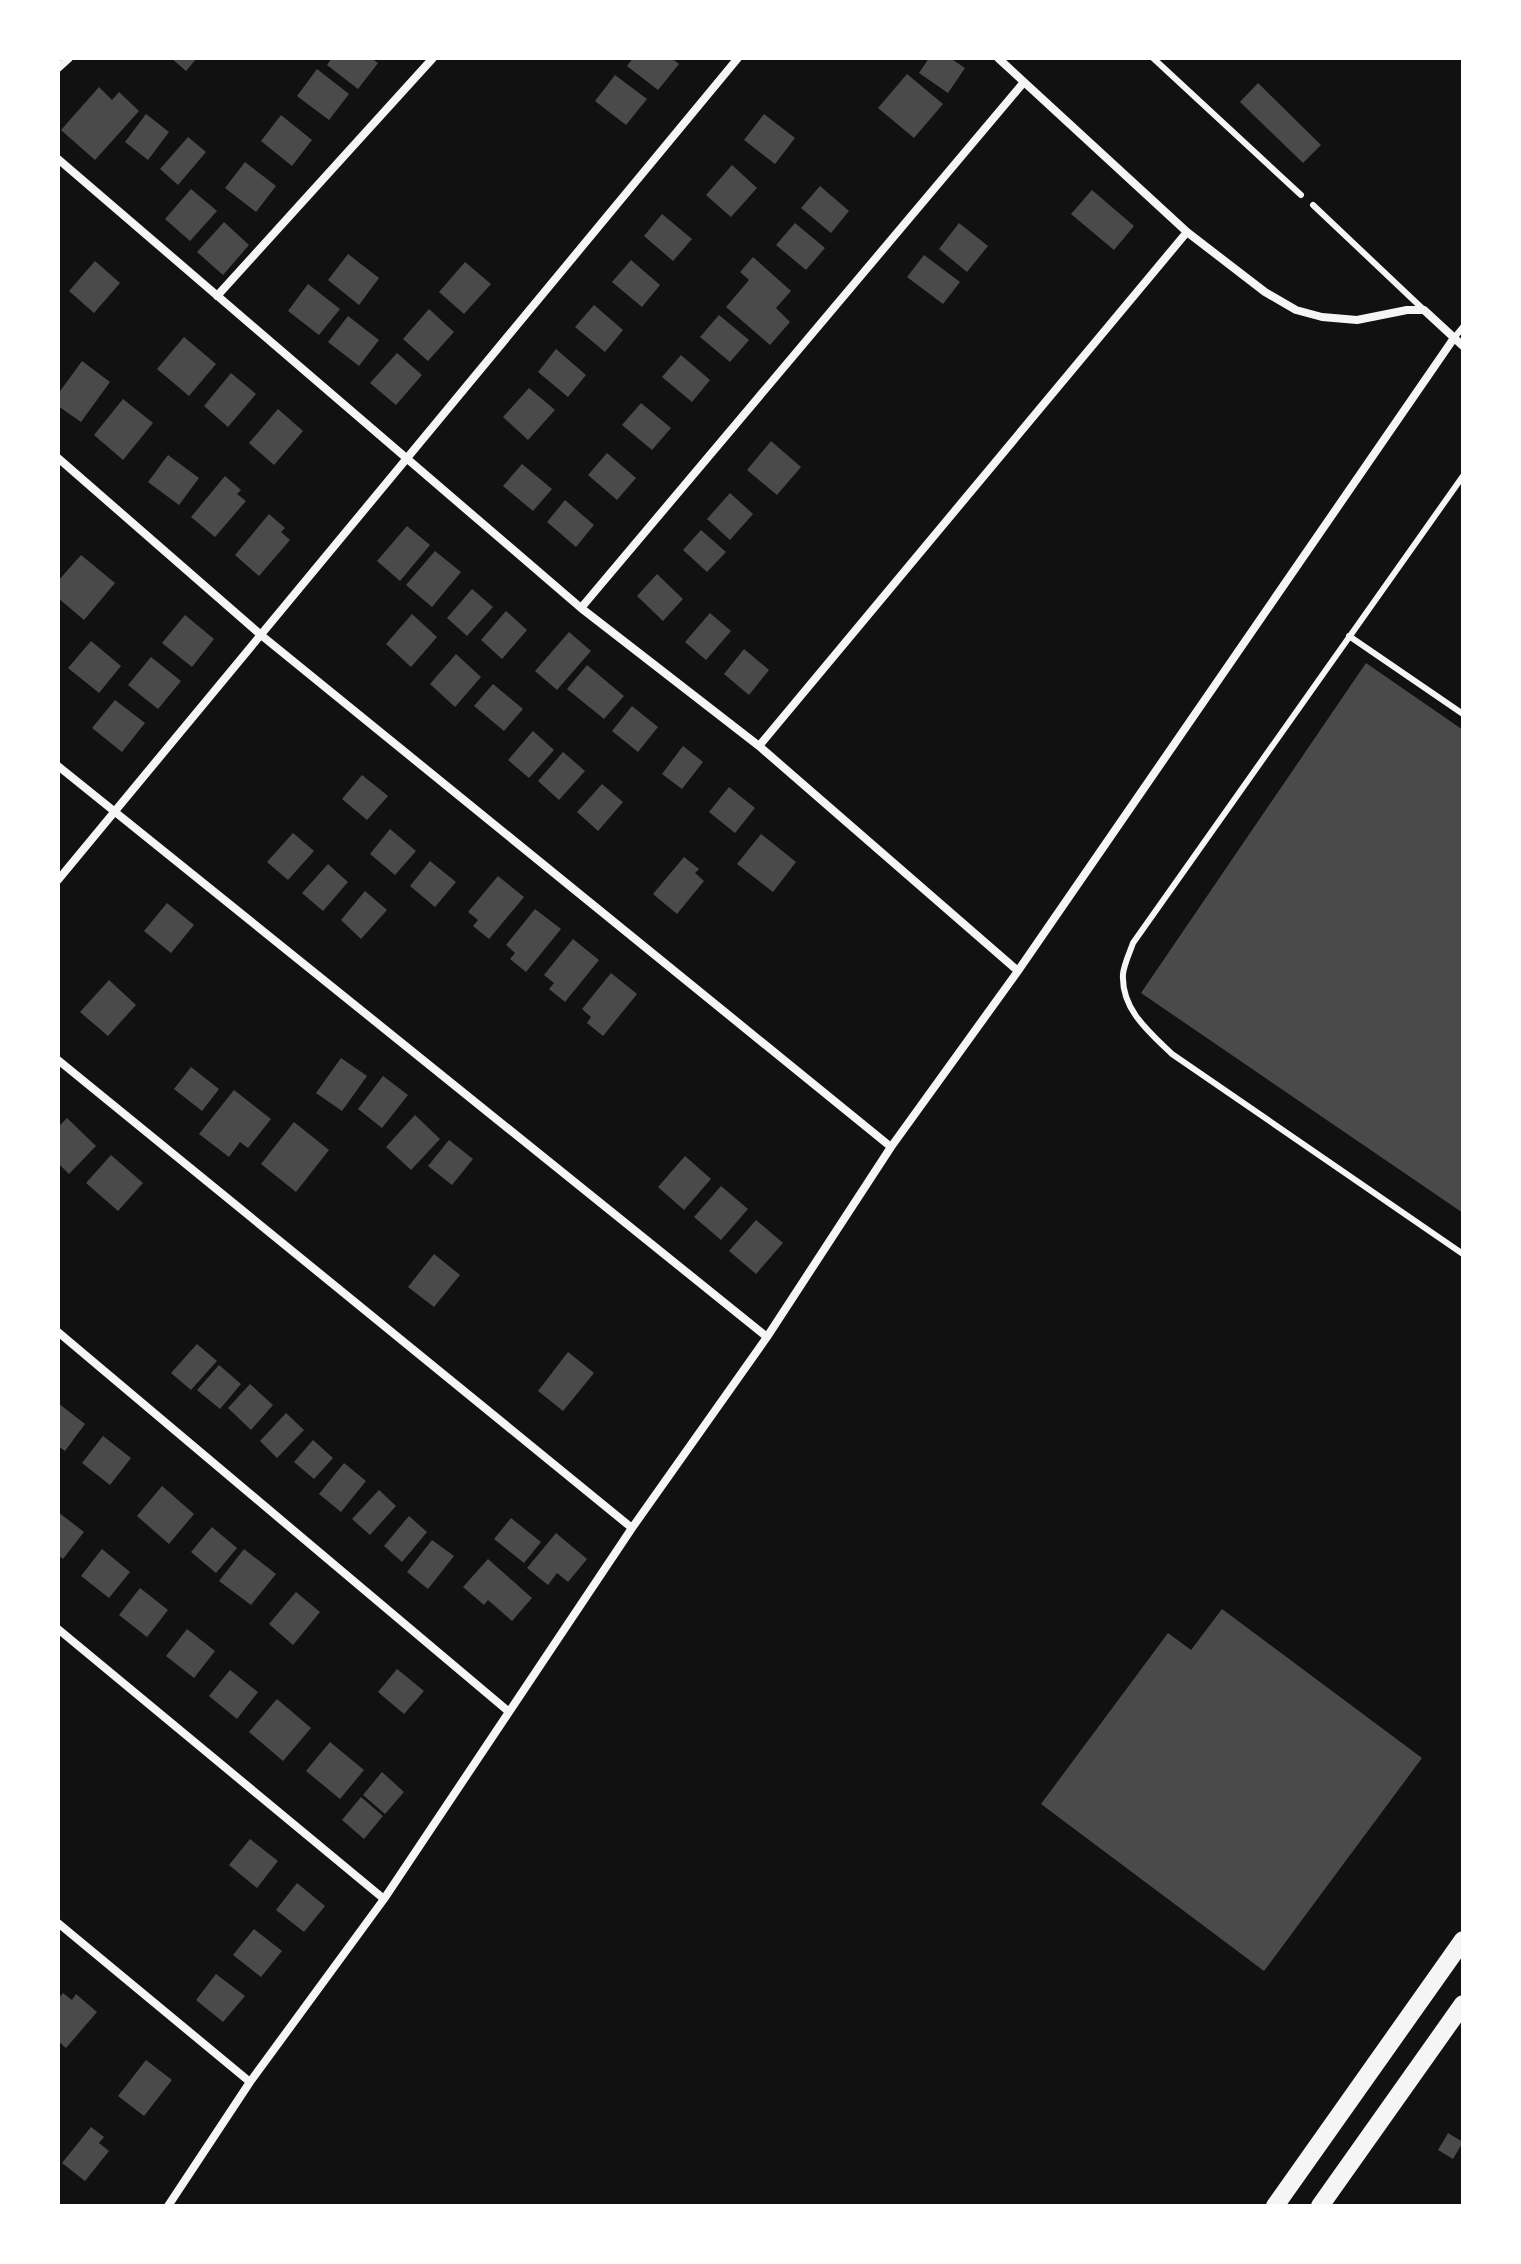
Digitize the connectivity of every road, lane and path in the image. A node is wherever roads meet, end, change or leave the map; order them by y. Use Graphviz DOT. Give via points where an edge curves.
graph roads {
  1 [pos="69,58"];
  2 [pos="433,58"];
  3 [pos="738,58"];
  4 [pos="998,58"];
  5 [pos="1153,58"];
  6 [pos="58,68"];
  7 [pos="1024,82"];
  8 [pos="58,159"];
  9 [pos="1301,195"];
  10 [pos="1313,205"];
  11 [pos="1187,232"];
  12 [pos="217,296"];
  13 [pos="1424,310"];
  14 [pos="1463,327"];
  15 [pos="1454,338"];
  16 [pos="1463,346"];
  17 [pos="58,458"];
  18 [pos="407,459"];
  19 [pos="1463,476"];
  20 [pos="581,608"];
  21 [pos="261,635"];
  22 [pos="1349,636"];
  23 [pos="1463,714"];
  24 [pos="759,746"];
  25 [pos="58,766"];
  26 [pos="114,812"];
  27 [pos="58,880"];
  28 [pos="1018,971"];
  29 [pos="58,1060"];
  30 [pos="891,1147"];
  31 [pos="1463,1254"];
  32 [pos="58,1332"];
  33 [pos="767,1337"];
  34 [pos="632,1528"];
  35 [pos="58,1629"];
  36 [pos="508,1711"];
  37 [pos="384,1899"];
  38 [pos="58,1923"];
  39 [pos="1463,1940"];
  40 [pos="1463,2004"];
  41 [pos="250,2082"];
  42 [pos="168,2206"];
  43 [pos="1275,2206"];
  44 [pos="1320,2206"];
  1 -- 6 [label="street"];
  2 -- 12 [label="street"];
  3 -- 18 [label="street"];
  4 -- 7 [label="street"];
  5 -- 9 [label="lane"];
  7 -- 11 [label="street"];
  7 -- 20 [label="street"];
  8 -- 12 [label="street"];
  10 -- 13 [label="lane"];
  11 -- 13 [label="street" via="1296,310 1357,320"];
  11 -- 24 [label="street"];
  12 -- 18 [label="street"];
  13 -- 15 [label="street"];
  14 -- 15 [label="lane"];
  15 -- 16 [label="street"];
  15 -- 28 [label="street"];
  17 -- 21 [label="street"];
  18 -- 20 [label="street"];
  18 -- 21 [label="street"];
  19 -- 22 [label="lane"];
  20 -- 24 [label="street"];
  21 -- 26 [label="street"];
  21 -- 30 [label="street"];
  22 -- 23 [label="lane"];
  22 -- 31 [label="lane" via="1133,943 1123,972 1126,1000 1172,1054"];
  24 -- 28 [label="street"];
  25 -- 26 [label="street"];
  26 -- 27 [label="street"];
  26 -- 33 [label="street"];
  28 -- 30 [label="street"];
  29 -- 34 [label="street"];
  30 -- 33 [label="street"];
  32 -- 36 [label="street"];
  33 -- 34 [label="street"];
  34 -- 36 [label="street"];
  35 -- 37 [label="street"];
  36 -- 37 [label="street"];
  37 -- 41 [label="street"];
  38 -- 41 [label="street"];
  39 -- 43 [label="main road"];
  40 -- 44 [label="main road"];
  41 -- 42 [label="street"];
}
